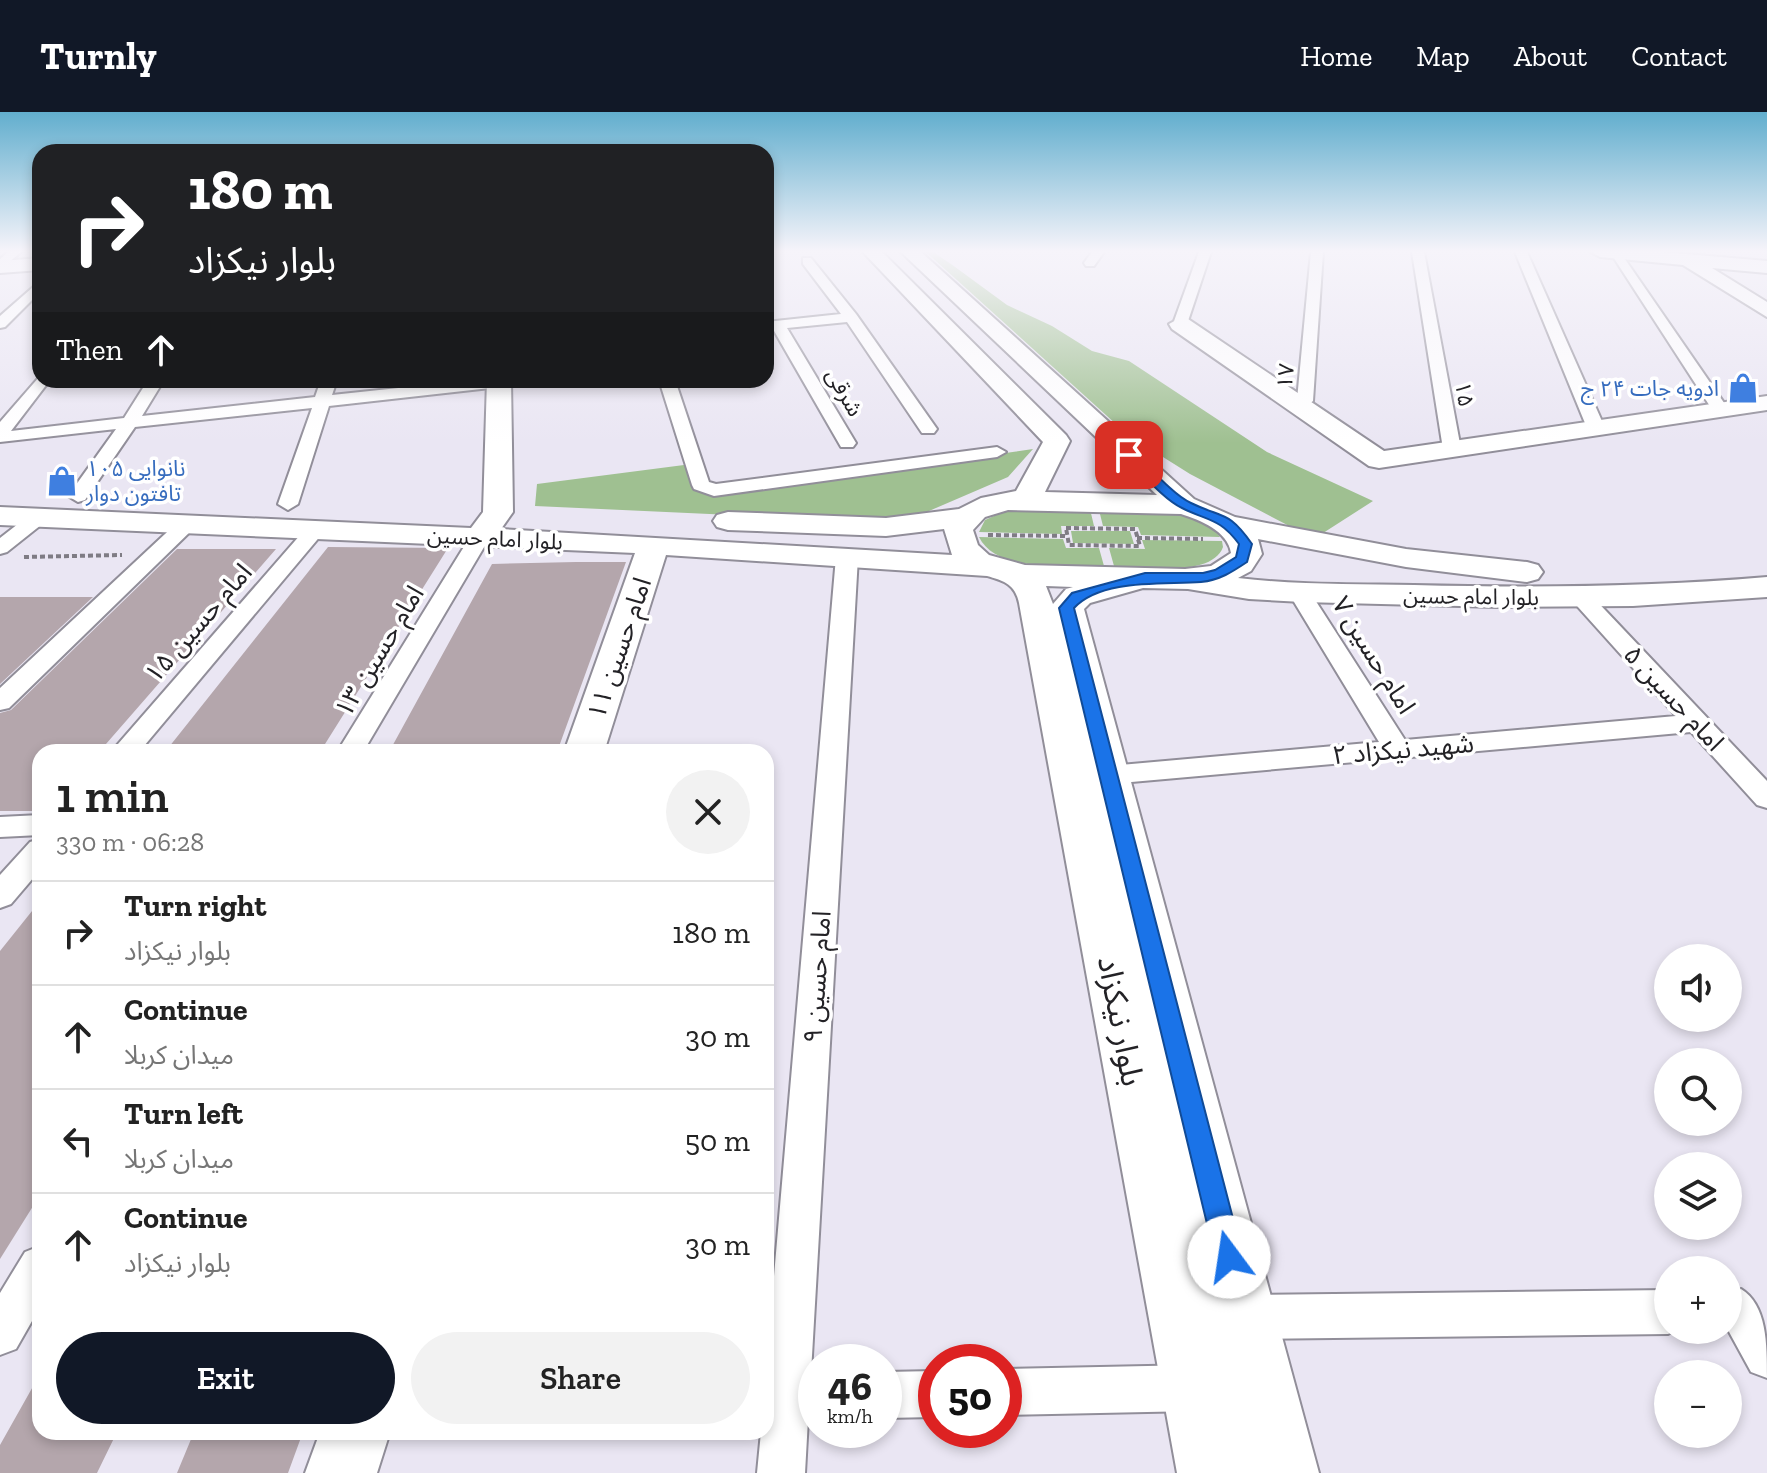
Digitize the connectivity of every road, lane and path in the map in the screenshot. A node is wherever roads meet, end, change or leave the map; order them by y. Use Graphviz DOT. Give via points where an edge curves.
graph roads {
  1 [pos="934,316"];
  2 [pos="979,316"];
  3 [pos="1183,316"];
  4 [pos="1312,316"];
  5 [pos="1429,316"];
  6 [pos="1548,316"];
  7 [pos="1653,316"];
  8 [pos="851,317"];
  9 [pos="1180,324"];
  10 [pos="774,325"];
  11 [pos="774,328"];
  12 [pos="36,388"];
  13 [pos="151,388"];
  14 [pos="327,388"];
  15 [pos="437,388"];
  16 [pos="499,388"];
  17 [pos="670,388"];
  18 [pos="323,401"];
  19 [pos="1767,403"];
  20 [pos="1300,406"];
  21 [pos="1721,410"];
  22 [pos="130,422"];
  23 [pos="1596,428"];
  24 [pos="928,429"];
  25 [pos="0,435"];
  26 [pos="1111,438"];
  27 [pos="1057,441"];
  28 [pos="847,443"];
  29 [pos="1452,449"];
  30 [pos="997,452"];
  31 [pos="0,493"];
  32 [pos="78,496"];
  33 [pos="1026,500"];
  34 [pos="288,504"];
  35 [pos="1184,505"];
  36 [pos="0,516"];
  37 [pos="39,517"];
  38 [pos="187,524"];
  39 [pos="489,525"];
  40 [pos="962,526"];
  41 [pos="315,530"];
  42 [pos="1238,532"];
  43 [pos="1067,536"];
  44 [pos="654,545"];
  45 [pos="8,553"];
  46 [pos="155,554"];
  47 [pos="847,557"];
  48 [pos="1153,564"];
  49 [pos="1767,568"];
  50 [pos="1003,571"];
  51 [pos="1767,587"];
  52 [pos="1299,592"];
  53 [pos="1580,597"];
  54 [pos="0,702"];
  55 [pos="1697,723"];
  56 [pos="131,744"];
  57 [pos="355,744"];
  58 [pos="587,744"];
  59 [pos="1397,749"];
  60 [pos="1109,775"];
  61 [pos="1767,798"];
  62 [pos="32,825"];
  63 [pos="0,827"];
  64 [pos="32,859"];
  65 [pos="0,896"];
  66 [pos="32,1280"];
  67 [pos="1745,1311"];
  68 [pos="1654,1312"];
  69 [pos="1244,1317"];
  70 [pos="0,1333"];
  71 [pos="1767,1356"];
  72 [pos="1195,1388"];
  73 [pos="1022,1392"];
  74 [pos="789,1404"];
  75 [pos="352,1440"];
  76 [pos="341,1473"];
  77 [pos="781,1473"];
  78 [pos="1213,1473"];
  79 [pos="1283,1473"];
  1 -- 27 [label="main road"];
  2 -- 26 [label="main road"];
  3 -- 9 [label="street"];
  4 -- 20 [label="street, ۱۷" via="1305,401"];
  5 -- 29 [label="street, ۱۵"];
  6 -- 23 [label="street"];
  7 -- 21 [label="street"];
  8 -- 10 [label="street"];
  8 -- 24 [label="street, شرقی"];
  9 -- 20 [label="main road"];
  11 -- 28 [label="street, شرقی"];
  12 -- 25 [label="street"];
  13 -- 22 [label="street"];
  14 -- 18 [label="street"];
  15 -- 18 [label="street"];
  16 -- 39 [label="main road"];
  17 -- 30 [label="street" via="701,485 714,490"];
  18 -- 22 [label="street"];
  18 -- 34 [label="street"];
  19 -- 21 [label="main road"];
  20 -- 29 [label="main road" via="1379,460"];
  21 -- 23 [label="main road"];
  22 -- 25 [label="street"];
  22 -- 32 [label="street"];
  23 -- 29 [label="main road"];
  26 -- 27 [label="main road" via="1087,444"];
  26 -- 35 [label="main road"];
  27 -- 33 [label="main road"];
  31 -- 32 [label="main road, بلوار امام حسین"];
  32 -- 34 [label="main road, بلوار امام حسین"];
  33 -- 35 [label="main road, بلوار امام حسین"];
  33 -- 40 [label="main road, بلوار امام حسین" via="992,504"];
  34 -- 39 [label="main road, بلوار امام حسین"];
  35 -- 42 [label="main road, بلوار امام حسین" via="1211,513"];
  36 -- 37 [label="main road, بلوار امام حسین"];
  37 -- 38 [label="main road, بلوار امام حسین"];
  37 -- 45 [label="street"];
  38 -- 41 [label="main road, بلوار امام حسین"];
  38 -- 46 [label="street"];
  39 -- 40 [label="main road, بلوار امام حسین"];
  39 -- 41 [label="main road, بلوار امام حسین"];
  39 -- 44 [label="main road, بلوار امام حسین"];
  39 -- 57 [label="street, امام حسین ۱۳"];
  40 -- 43 [label="path"];
  40 -- 50 [label="main road, بلوار نیکزاد" via="964,550"];
  41 -- 56 [label="street, امام حسین ۱۵"];
  42 -- 48 [label="path"];
  42 -- 48 [label="main road" via="1245,554 1233,567 1203,578"];
  42 -- 49 [label="main road, بلوار امام حسین" via="1491,570 1628,579"];
  43 -- 48 [label="path" via="1069,545 1140,546"];
  43 -- 48 [label="path" via="1066,528 1135,529"];
  44 -- 47 [label="main road, بلوار امام حسین"];
  44 -- 58 [label="main road, امام حسین ۱۱"];
  45 -- 46 [label="path"];
  46 -- 54 [label="street"];
  47 -- 50 [label="main road, بلوار امام حسین"];
  47 -- 74 [label="street, امام حسین ۹"];
  48 -- 50 [label="main road, بلوار امام حسین"];
  48 -- 52 [label="main road, بلوار امام حسین" via="1218,585"];
  48 -- 60 [label="main road, بلوار نیکزاد" via="1078,596 1067,608"];
  50 -- 72 [label="main road, بلوار نیکزاد" via="1033,591 1036,603"];
  51 -- 53 [label="main road, بلوار امام حسین"];
  52 -- 53 [label="main road, بلوار امام حسین"];
  52 -- 59 [label="street, امام حسین ۷"];
  53 -- 55 [label="street, امام حسین ۵"];
  55 -- 59 [label="street, شهید نیکزاد ۲"];
  55 -- 61 [label="street, امام حسین ۵"];
  59 -- 60 [label="street, شهید نیکزاد ۲"];
  60 -- 69 [label="main road, بلوار نیکزاد"];
  62 -- 63 [label="street"];
  64 -- 65 [label="street"];
  66 -- 70 [label="street"];
  67 -- 71 [label="street"];
  68 -- 69 [label="street"];
  69 -- 79 [label="main road, بلوار نیکزاد"];
  72 -- 73 [label="street"];
  72 -- 78 [label="main road, بلوار نیکزاد"];
  74 -- 77 [label="street, امام حسین ۹"];
  75 -- 76 [label="main road"];
}
